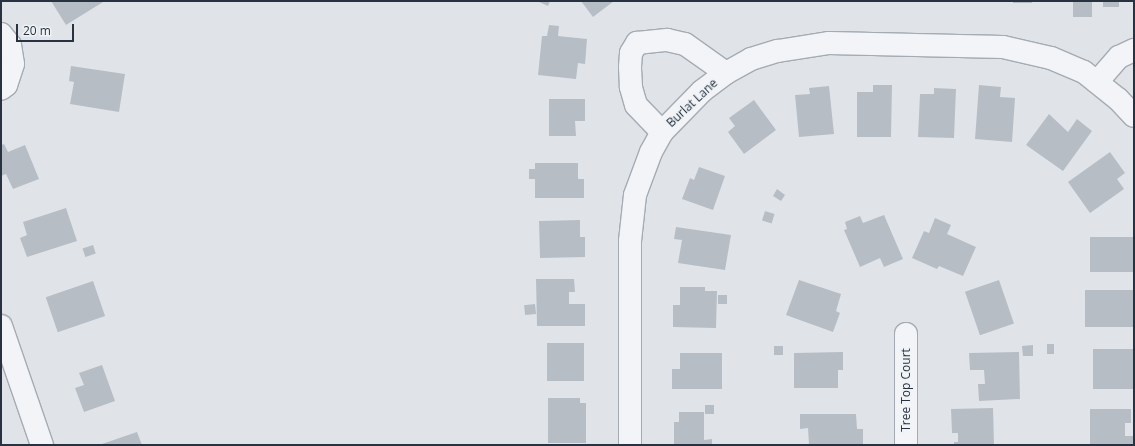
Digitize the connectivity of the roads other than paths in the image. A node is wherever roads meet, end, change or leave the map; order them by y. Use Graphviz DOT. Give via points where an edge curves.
graph roads {
  1 [pos="1,34"];
  2 [pos="1134,50"];
  3 [pos="726,73"];
  4 [pos="1097,82"];
  5 [pos="1,89"];
  6 [pos="1134,116"];
  7 [pos="662,132"];
  8 [pos="1,326"];
  9 [pos="906,334"];
  10 [pos="42,445"];
  11 [pos="630,445"];
  12 [pos="906,445"];
  1 -- 5 [label="street" via="10,45 13,64 6,85"];
  2 -- 4 [label="street" via="1119,58"];
  3 -- 4 [label="street, Burlat Lane" via="751,59 778,51 816,45 987,47 1052,58 1079,69"];
  3 -- 7 [label="street, Burlat Lane" via="697,96"];
  3 -- 7 [label="street" via="685,44 667,40 637,43 631,53 630,67 631,87 636,105"];
  4 -- 6 [label="street, Burlat Lane"];
  7 -- 11 [label="street, Burlat Lane" via="643,172 631,215"];
  8 -- 10 [label="street"];
  9 -- 12 [label="street, Tree Top Court"];
}
